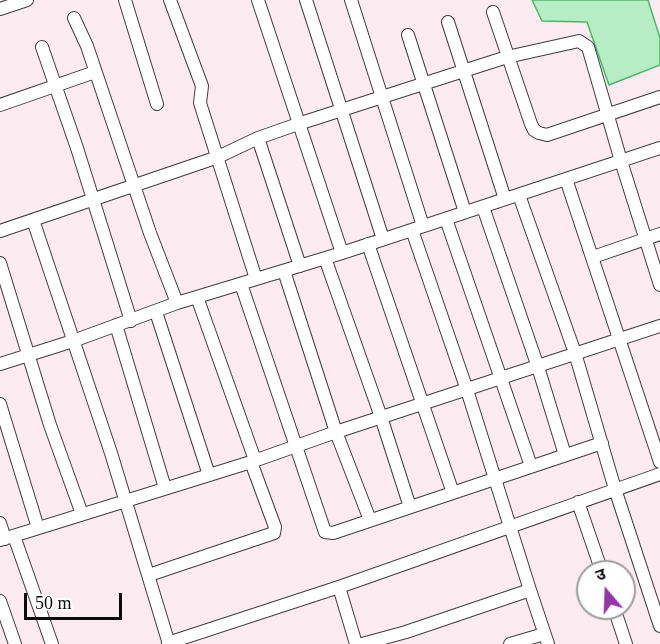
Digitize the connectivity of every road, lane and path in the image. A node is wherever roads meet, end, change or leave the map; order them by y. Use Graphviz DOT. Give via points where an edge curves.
graph roads {
  1 [pos="27,0"];
  2 [pos="126,0"];
  3 [pos="170,0"];
  4 [pos="258,0"];
  5 [pos="306,0"];
  6 [pos="351,0"];
  7 [pos="0,9"];
  8 [pos="493,12"];
  9 [pos="74,18"];
  10 [pos="448,22"];
  11 [pos="408,34"];
  12 [pos="42,47"];
  13 [pos="507,57"];
  14 [pos="464,71"];
  15 [pos="95,72"];
  16 [pos="424,84"];
  17 [pos="55,86"];
  18 [pos="383,97"];
  19 [pos="660,97"];
  20 [pos="157,104"];
  21 [pos="0,105"];
  22 [pos="342,110"];
  23 [pos="608,115"];
  24 [pos="298,124"];
  25 [pos="258,138"];
  26 [pos="660,148"];
  27 [pos="218,157"];
  28 [pos="621,161"];
  29 [pos="566,179"];
  30 [pos="134,185"];
  31 [pos="519,195"];
  32 [pos="505,199"];
  33 [pos="93,200"];
  34 [pos="483,207"];
  35 [pos="465,212"];
  36 [pos="446,219"];
  37 [pos="33,220"];
  38 [pos="417,228"];
  39 [pos="0,231"];
  40 [pos="660,234"];
  41 [pos="383,239"];
  42 [pos="646,239"];
  43 [pos="368,244"];
  44 [pos="342,253"];
  45 [pos="592,257"];
  46 [pos="325,258"];
  47 [pos="0,263"];
  48 [pos="300,266"];
  49 [pos="284,271"];
  50 [pos="256,279"];
  51 [pos="241,284"];
  52 [pos="660,285"];
  53 [pos="197,297"];
  54 [pos="177,303"];
  55 [pos="156,312"];
  56 [pos="131,321"];
  57 [pos="116,326"];
  58 [pos="660,326"];
  59 [pos="620,338"];
  60 [pos="73,341"];
  61 [pos="575,353"];
  62 [pos="30,356"];
  63 [pos="0,364"];
  64 [pos="538,367"];
  65 [pos="502,377"];
  66 [pos="468,390"];
  67 [pos="0,404"];
  68 [pos="423,404"];
  69 [pos="381,417"];
  70 [pos="336,432"];
  71 [pos="602,443"];
  72 [pos="295,447"];
  73 [pos="566,455"];
  74 [pos="253,461"];
  75 [pos="660,462"];
  76 [pos="531,466"];
  77 [pos="660,474"];
  78 [pos="209,475"];
  79 [pos="495,478"];
  80 [pos="165,488"];
  81 [pos="615,489"];
  82 [pos="453,493"];
  83 [pos="126,500"];
  84 [pos="578,502"];
  85 [pos="410,507"];
  86 [pos="82,514"];
  87 [pos="370,520"];
  88 [pos="0,523"];
  89 [pos="511,525"];
  90 [pos="39,528"];
  91 [pos="6,538"];
  92 [pos="598,560"];
  93 [pos="149,575"];
  94 [pos="339,587"];
  95 [pos="530,590"];
  96 [pos="0,601"];
  97 [pos="618,620"];
  98 [pos="660,626"];
  99 [pos="546,639"];
  100 [pos="15,644"];
  101 [pos="52,644"];
  102 [pos="168,644"];
  103 [pos="356,644"];
  104 [pos="362,644"];
  105 [pos="510,644"];
  106 [pos="626,644"];
  1 -- 7 [label="street"];
  2 -- 20 [label="street"];
  3 -- 27 [label="street" via="202,86 200,103"];
  4 -- 24 [label="street"];
  5 -- 22 [label="street"];
  6 -- 18 [label="street"];
  8 -- 13 [label="street"];
  9 -- 15 [label="street"];
  10 -- 14 [label="street"];
  11 -- 16 [label="street"];
  12 -- 17 [label="street"];
  13 -- 14 [label="street"];
  13 -- 23 [label="street" via="572,42 585,44"];
  13 -- 23 [label="street" via="531,124 539,133 548,135"];
  14 -- 16 [label="street"];
  14 -- 32 [label="street"];
  15 -- 17 [label="street"];
  15 -- 30 [label="street"];
  16 -- 18 [label="street"];
  16 -- 35 [label="street"];
  17 -- 21 [label="street"];
  17 -- 33 [label="street"];
  18 -- 22 [label="street"];
  18 -- 38 [label="street"];
  19 -- 23 [label="street"];
  22 -- 24 [label="street"];
  22 -- 41 [label="street"];
  23 -- 28 [label="street"];
  24 -- 25 [label="street"];
  24 -- 44 [label="street"];
  25 -- 27 [label="street"];
  25 -- 48 [label="street"];
  26 -- 28 [label="street"];
  27 -- 30 [label="street"];
  27 -- 50 [label="street"];
  28 -- 29 [label="street"];
  28 -- 42 [label="street"];
  29 -- 31 [label="street"];
  29 -- 45 [label="street"];
  30 -- 33 [label="street"];
  30 -- 54 [label="street"];
  31 -- 32 [label="street"];
  31 -- 61 [label="street"];
  32 -- 34 [label="street"];
  33 -- 37 [label="street"];
  33 -- 56 [label="street"];
  34 -- 35 [label="street"];
  34 -- 64 [label="street"];
  35 -- 36 [label="street"];
  36 -- 38 [label="street"];
  36 -- 65 [label="street"];
  37 -- 39 [label="street"];
  37 -- 60 [label="street"];
  38 -- 41 [label="street"];
  38 -- 66 [label="street"];
  40 -- 42 [label="street"];
  41 -- 43 [label="street"];
  42 -- 45 [label="street"];
  42 -- 52 [label="street"];
  43 -- 44 [label="street"];
  43 -- 68 [label="street"];
  44 -- 46 [label="street"];
  45 -- 59 [label="street"];
  46 -- 48 [label="street"];
  46 -- 69 [label="street"];
  47 -- 62 [label="street"];
  48 -- 49 [label="street"];
  49 -- 50 [label="street"];
  49 -- 70 [label="street"];
  50 -- 51 [label="street"];
  51 -- 53 [label="street"];
  51 -- 72 [label="street"];
  53 -- 54 [label="street"];
  53 -- 74 [label="street"];
  54 -- 55 [label="street"];
  55 -- 56 [label="street"];
  55 -- 78 [label="street"];
  56 -- 57 [label="street"];
  57 -- 60 [label="street"];
  57 -- 80 [label="street"];
  58 -- 59 [label="street"];
  59 -- 61 [label="street"];
  59 -- 75 [label="street"];
  60 -- 62 [label="street"];
  60 -- 83 [label="street"];
  61 -- 64 [label="street"];
  61 -- 71 [label="street"];
  62 -- 63 [label="street"];
  62 -- 86 [label="street"];
  64 -- 65 [label="street"];
  64 -- 73 [label="street"];
  65 -- 66 [label="street"];
  65 -- 76 [label="street"];
  66 -- 68 [label="street"];
  66 -- 79 [label="street"];
  67 -- 90 [label="street"];
  68 -- 69 [label="street"];
  68 -- 82 [label="street"];
  69 -- 70 [label="street"];
  69 -- 85 [label="street"];
  70 -- 72 [label="street"];
  70 -- 87 [label="street"];
  71 -- 73 [label="street"];
  71 -- 81 [label="street"];
  72 -- 74 [label="street"];
  72 -- 87 [label="street" via="325,532 333,533"];
  73 -- 76 [label="street"];
  74 -- 78 [label="street"];
  74 -- 93 [label="street" via="274,533"];
  76 -- 79 [label="street"];
  77 -- 81 [label="street"];
  78 -- 80 [label="street"];
  79 -- 82 [label="street"];
  79 -- 89 [label="street"];
  80 -- 83 [label="street"];
  81 -- 84 [label="street"];
  81 -- 98 [label="street"];
  82 -- 85 [label="street"];
  83 -- 86 [label="street"];
  83 -- 93 [label="street"];
  84 -- 89 [label="street"];
  84 -- 92 [label="street"];
  85 -- 87 [label="street"];
  86 -- 90 [label="street"];
  88 -- 91 [label="street"];
  89 -- 94 [label="street"];
  89 -- 95 [label="street"];
  90 -- 91 [label="street"];
  91 -- 101 [label="street"];
  93 -- 102 [label="street"];
  94 -- 102 [label="street"];
  94 -- 103 [label="street"];
  95 -- 99 [label="street"];
  95 -- 104 [label="street"];
  96 -- 100 [label="street"];
  97 -- 106 [label="street"];
  99 -- 105 [label="street"];
}
